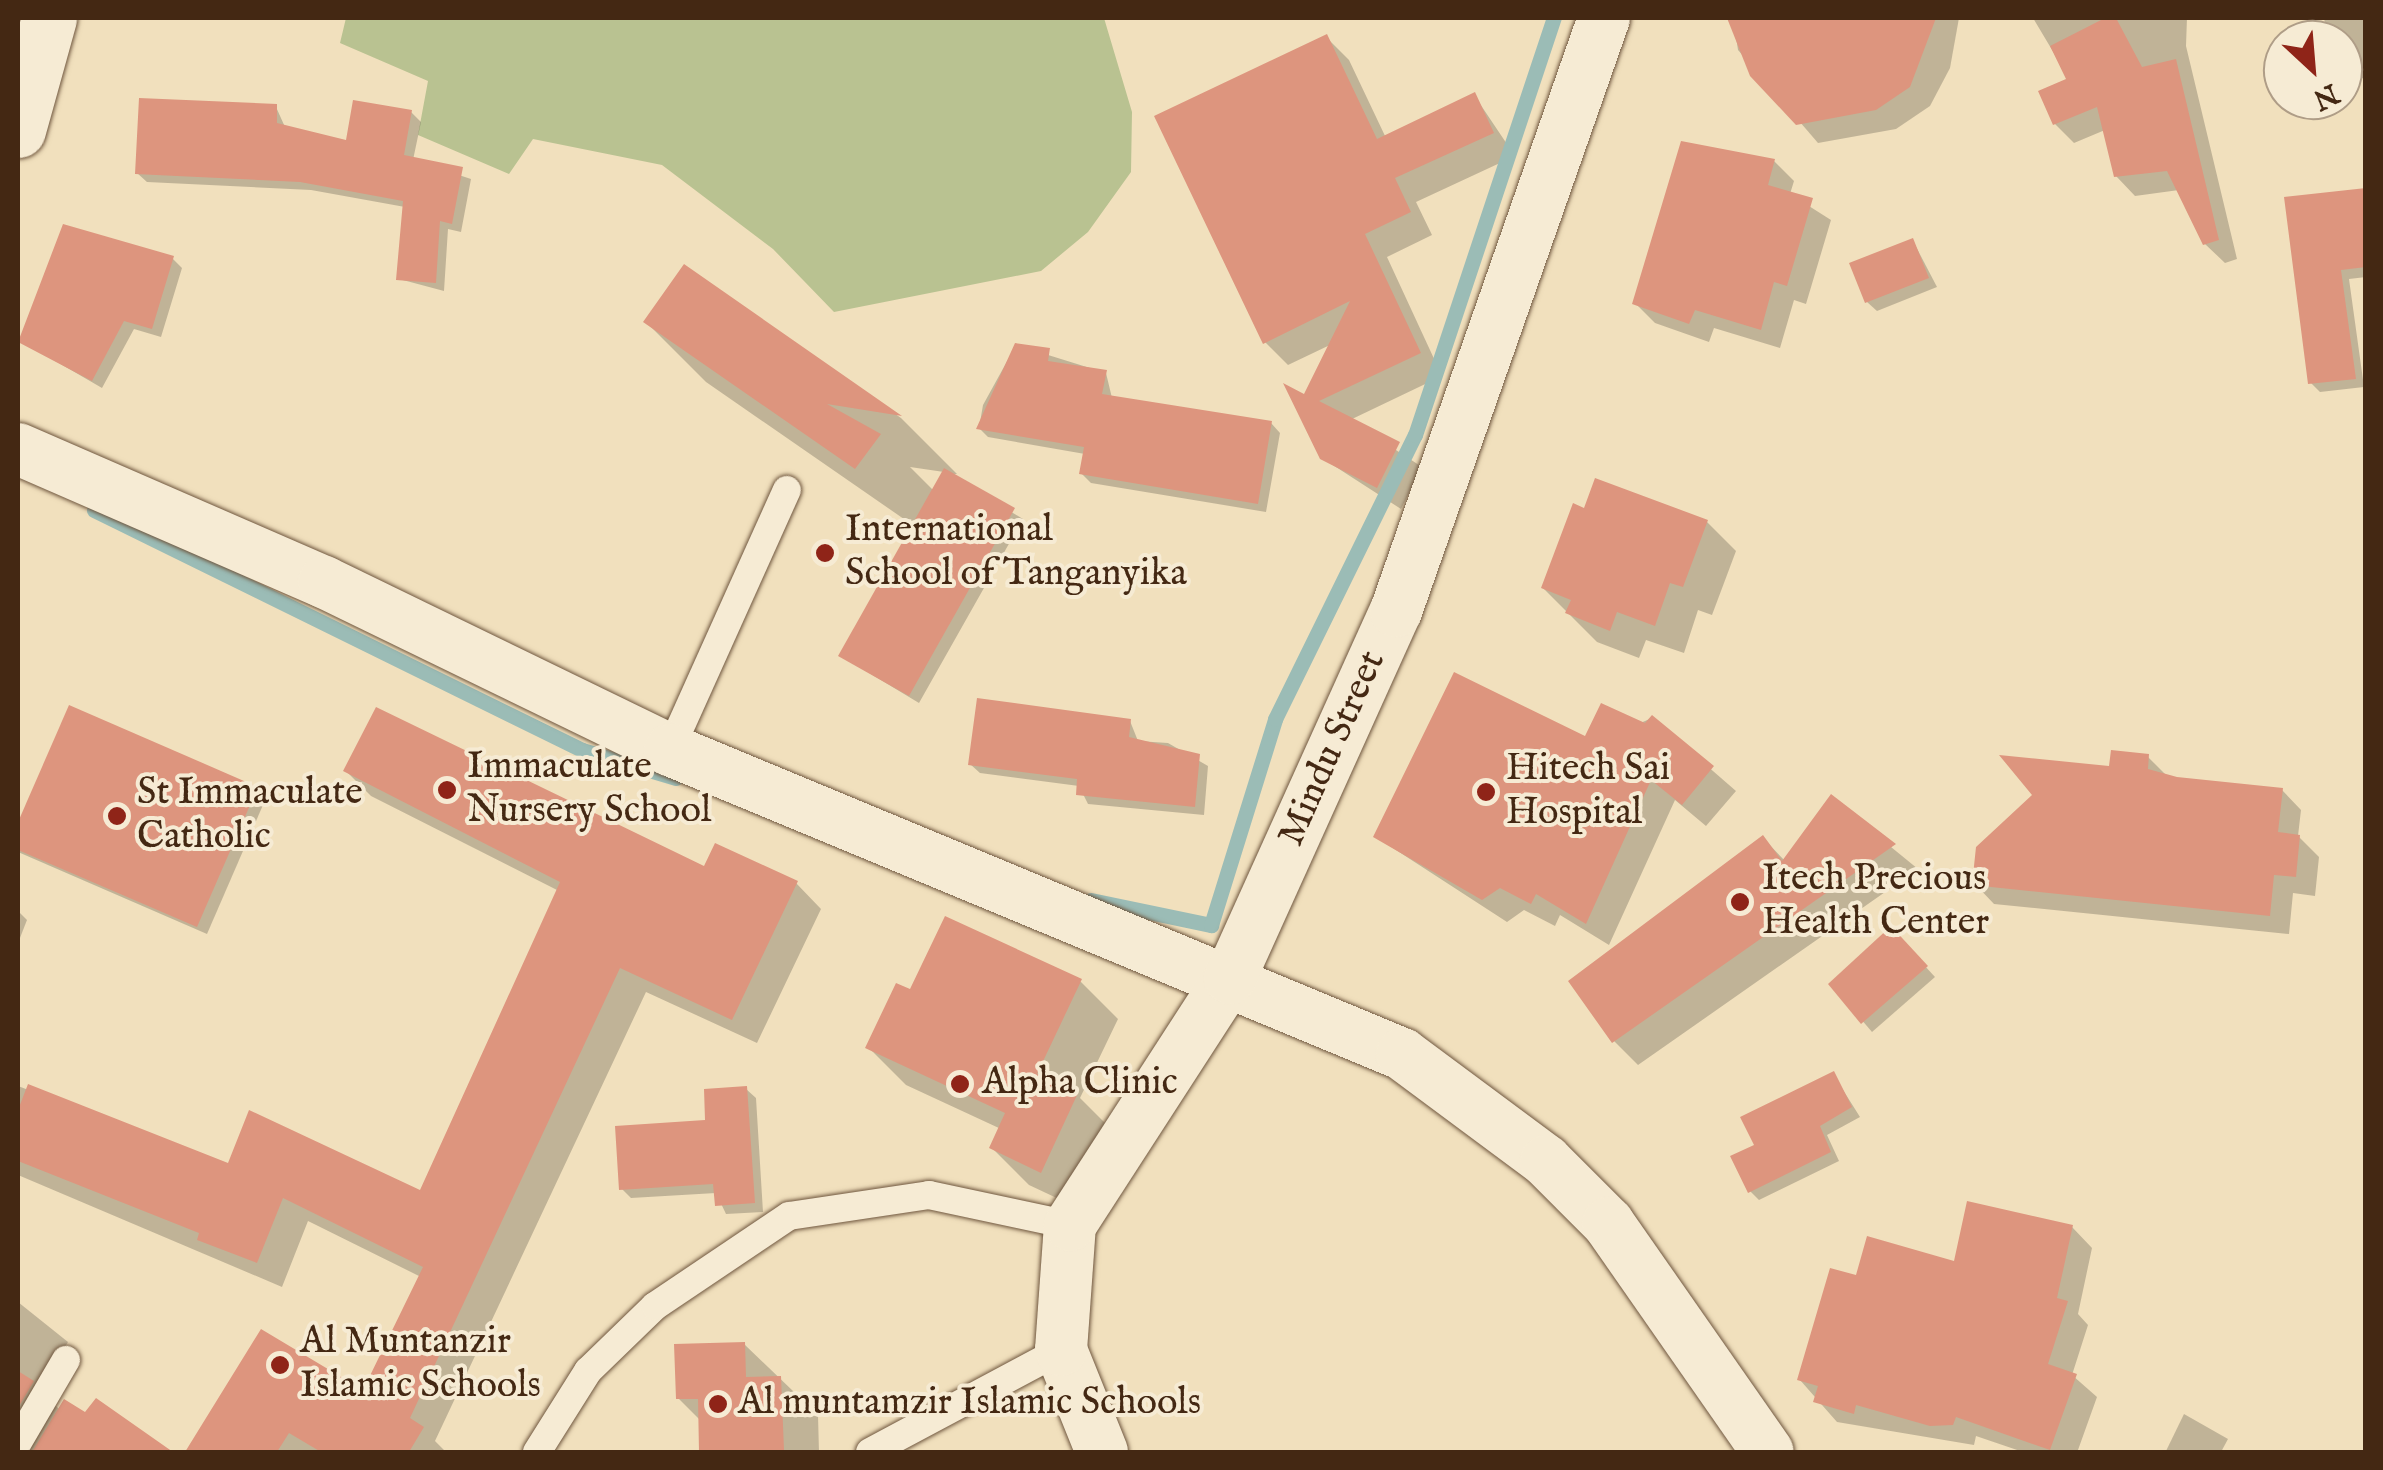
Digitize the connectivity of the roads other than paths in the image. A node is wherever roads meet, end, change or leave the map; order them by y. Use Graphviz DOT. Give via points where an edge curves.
graph roads {
  1 [pos="49,18"];
  2 [pos="1604,18"];
  3 [pos="18,130"];
  4 [pos="18,448"];
  5 [pos="788,490"];
  6 [pos="670,750"];
  7 [pos="1230,978"];
  8 [pos="1070,1225"];
  9 [pos="1062,1350"];
  10 [pos="66,1360"];
  11 [pos="18,1442"];
  12 [pos="537,1452"];
  13 [pos="870,1452"];
  14 [pos="1102,1452"];
  15 [pos="1768,1452"];
  1 -- 3 [label="street"];
  2 -- 7 [label="street, Mindu Street" via="1396,611"];
  4 -- 6 [label="street" via="324,582"];
  5 -- 6 [label="lane"];
  6 -- 7 [label="street"];
  7 -- 8 [label="street, Mindu Street"];
  7 -- 15 [label="street" via="1402,1054 1546,1161 1661,1292"];
  8 -- 9 [label="street, Mindu Street"];
  8 -- 12 [label="lane" via="928,1196 788,1216 655,1306 588,1372"];
  9 -- 13 [label="lane"];
  9 -- 14 [label="street, Mindu Street"];
  10 -- 11 [label="lane"];
}
